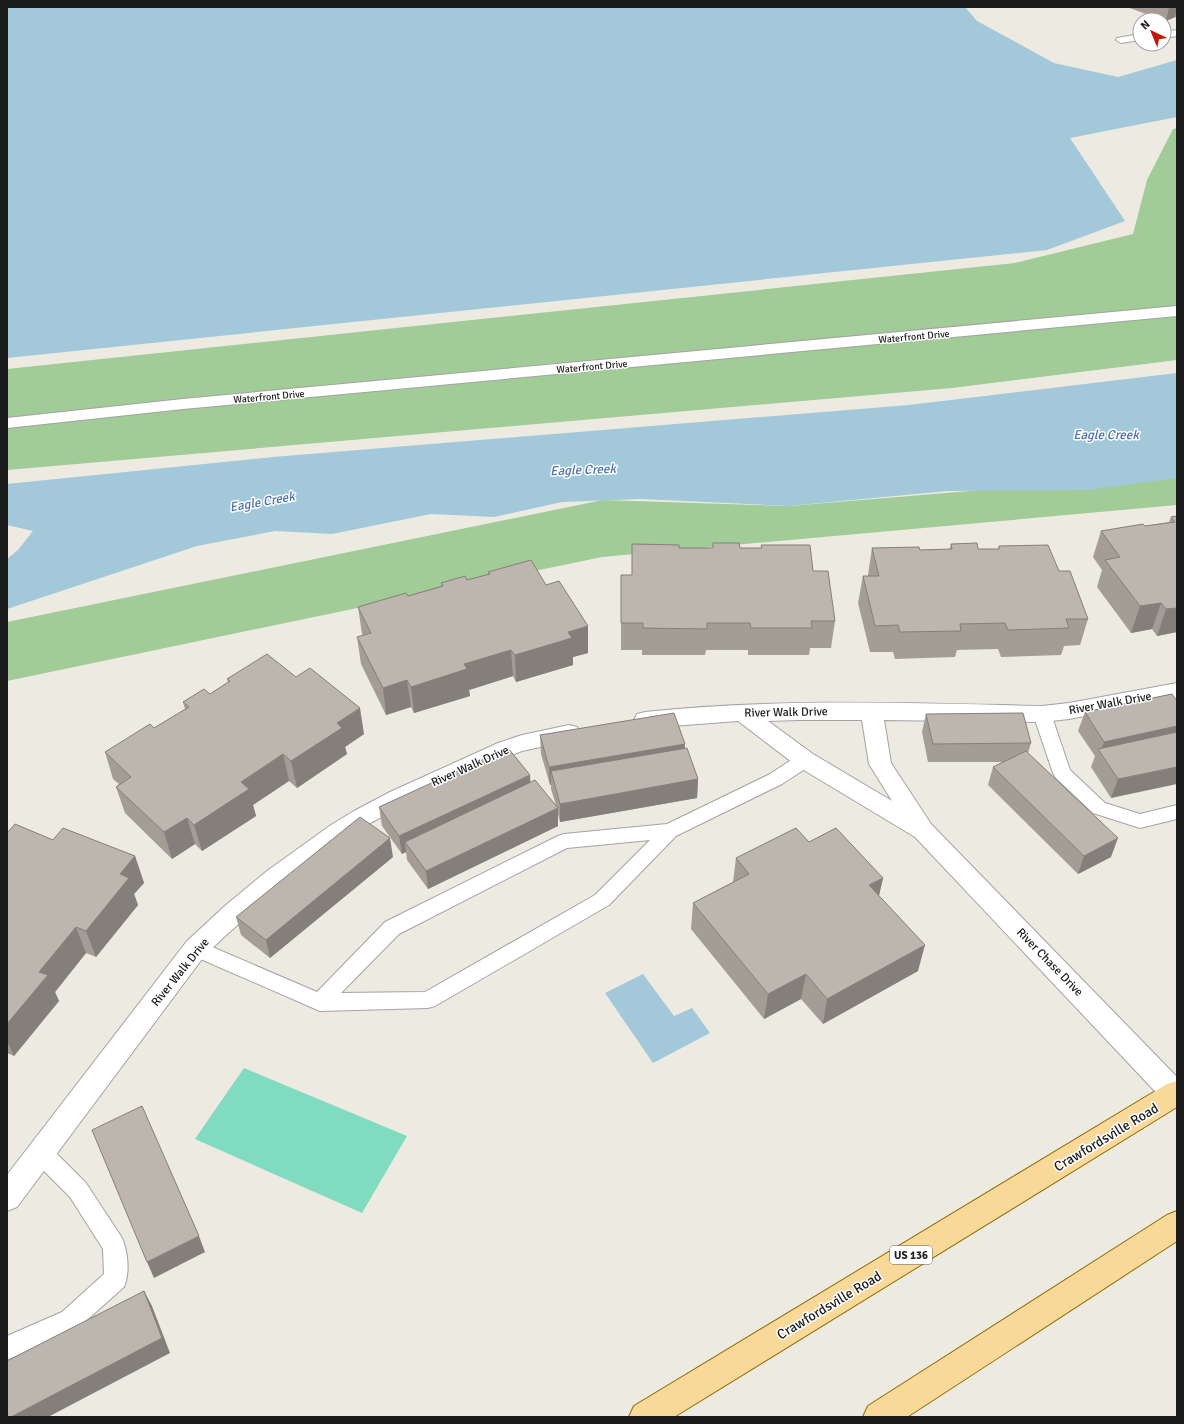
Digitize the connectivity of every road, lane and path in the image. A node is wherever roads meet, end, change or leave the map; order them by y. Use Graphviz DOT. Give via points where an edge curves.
graph roads {
  1 [pos="1132,39"];
  2 [pos="1121,40"];
  3 [pos="1177,311"];
  4 [pos="7,423"];
  5 [pos="1177,691"];
  6 [pos="872,711"];
  7 [pos="742,713"];
  8 [pos="1042,714"];
  9 [pos="625,723"];
  10 [pos="588,729"];
  11 [pos="805,760"];
  12 [pos="1177,812"];
  13 [pos="670,831"];
  14 [pos="923,831"];
  15 [pos="196,948"];
  16 [pos="320,1002"];
  17 [pos="1177,1094"];
  18 [pos="41,1153"];
  19 [pos="7,1198"];
  20 [pos="1177,1225"];
  21 [pos="7,1348"];
  22 [pos="645,1417"];
  23 [pos="879,1417"];
  1 -- 2 [label="lane"];
  3 -- 4 [label="street, Waterfront Drive" via="183,404"];
  5 -- 8 [label="street, River Walk Drive"];
  6 -- 7 [label="street, River Walk Drive"];
  6 -- 8 [label="street, River Walk Drive"];
  6 -- 14 [label="street, River Chase Drive" via="880,764"];
  7 -- 9 [label="street, River Walk Drive" via="674,716"];
  7 -- 11 [label="street, River Chase Drive"];
  8 -- 12 [label="lane" via="1062,773 1099,808 1140,821"];
  10 -- 15 [label="street, River Walk Drive" via="516,746 479,759 364,816 290,866 227,918"];
  11 -- 13 [label="lane" via="776,779"];
  11 -- 14 [label="street, River Chase Drive"];
  13 -- 16 [label="lane" via="564,841 392,928"];
  13 -- 16 [label="lane" via="602,900 428,1000"];
  14 -- 17 [label="street, River Chase Drive"];
  15 -- 16 [label="lane"];
  15 -- 18 [label="street, River Walk Drive"];
  17 -- 22 [label="main road, Crawfordsville Road / US 136"];
  18 -- 19 [label="street, River Walk Drive"];
  18 -- 21 [label="lane" via="78,1190 114,1246 116,1279 70,1320"];
  20 -- 23 [label="main road"];
}
